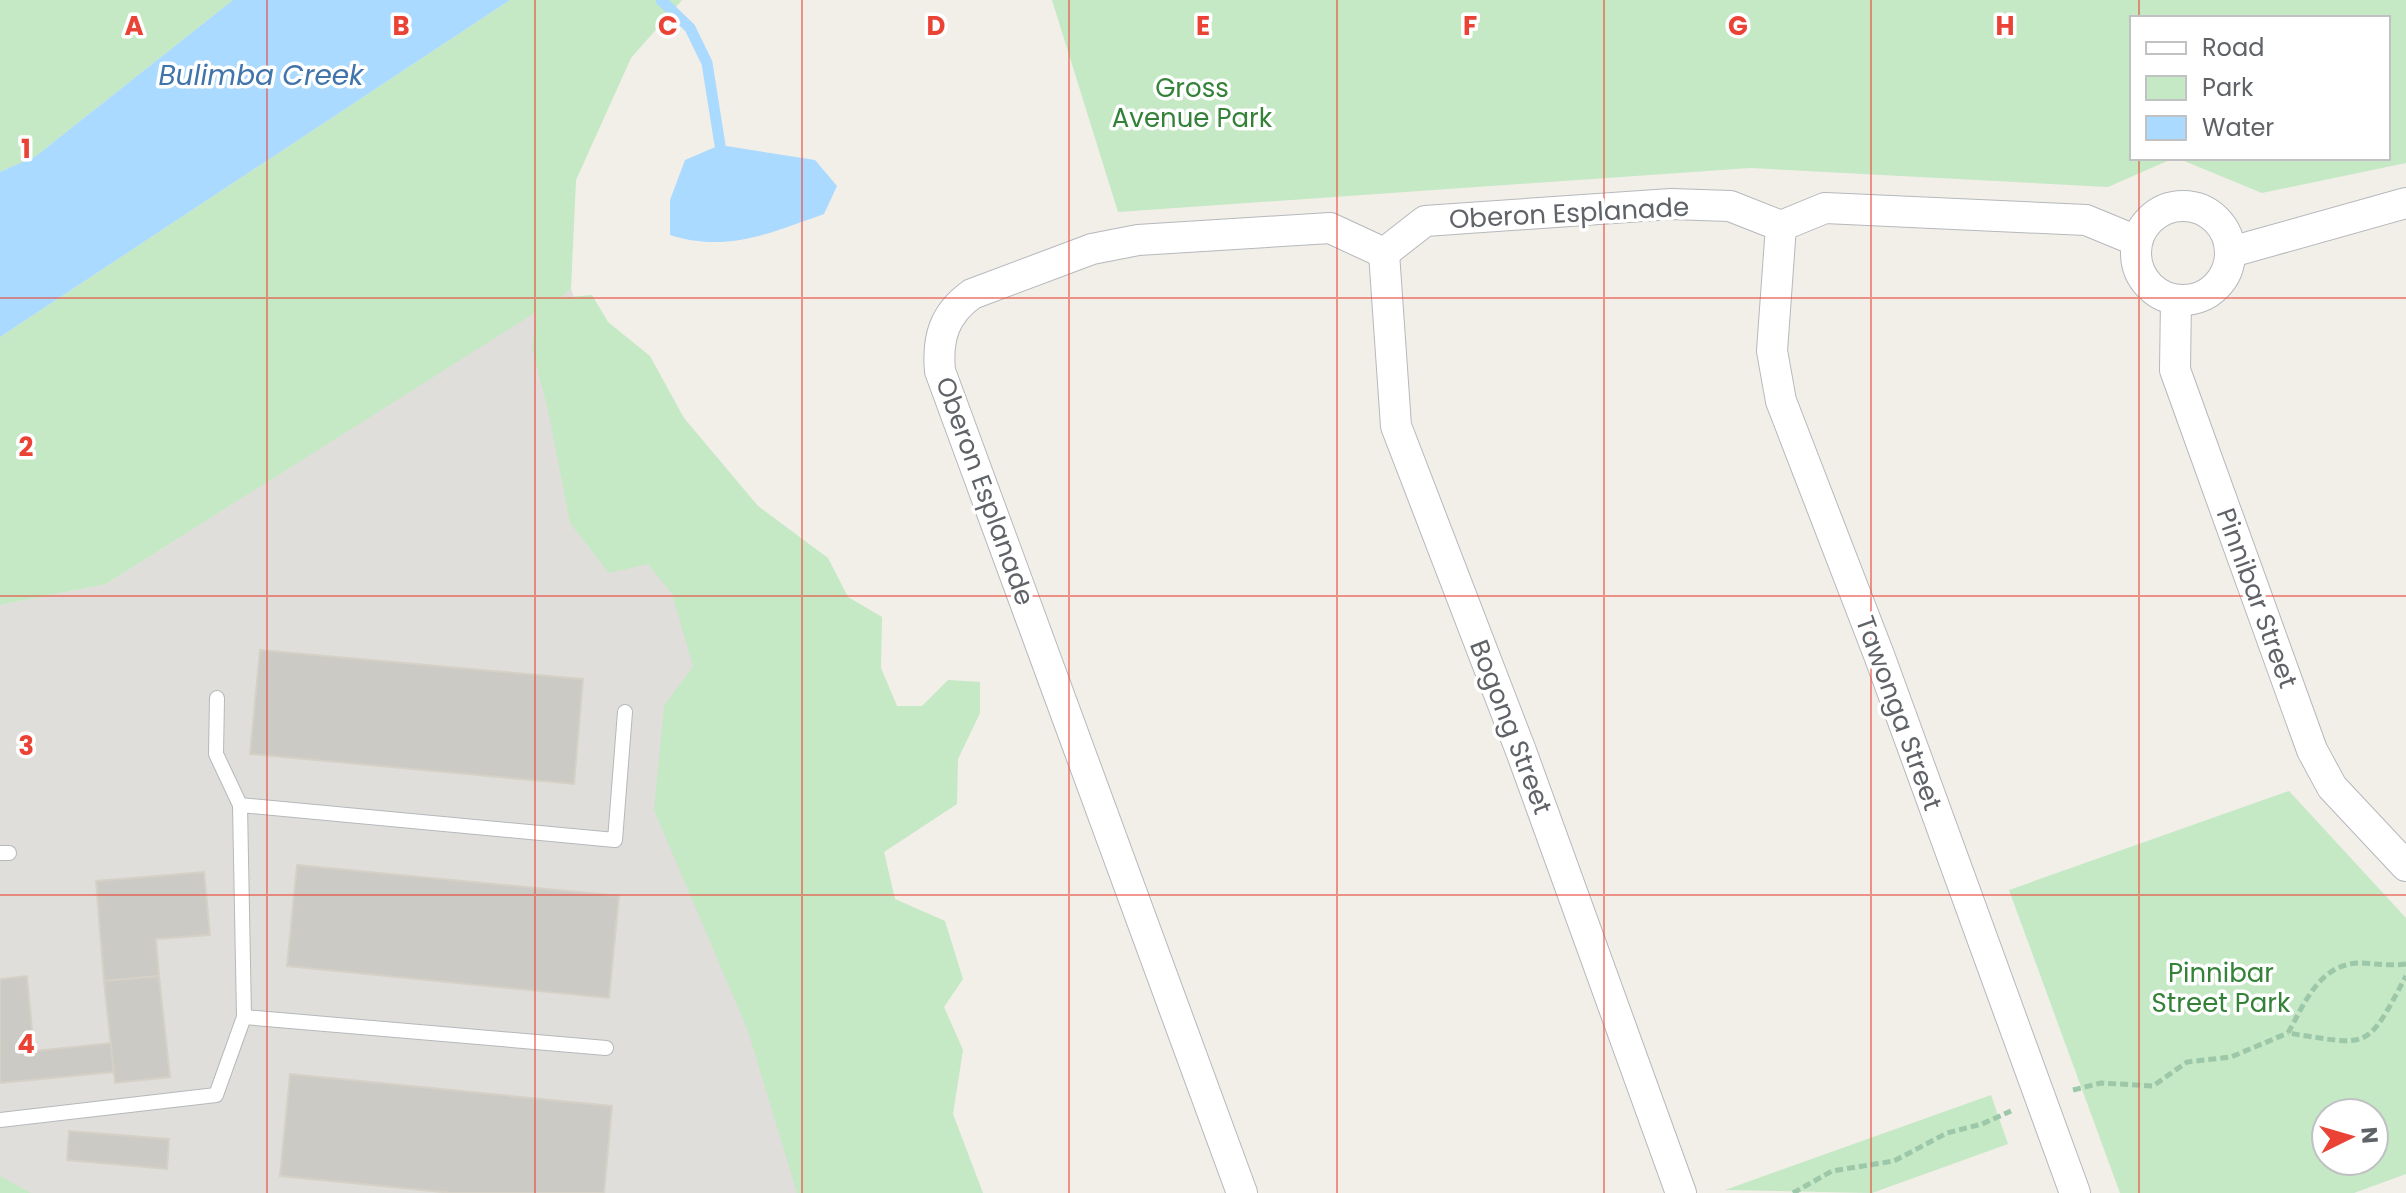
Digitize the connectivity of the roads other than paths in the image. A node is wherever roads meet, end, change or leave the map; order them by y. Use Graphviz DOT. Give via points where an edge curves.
graph roads {
  1 [pos="2406,203"];
  2 [pos="1781,226"];
  3 [pos="2137,241"];
  4 [pos="2231,252"];
  5 [pos="1384,253"];
  6 [pos="2176,300"];
  7 [pos="217,698"];
  8 [pos="625,712"];
  9 [pos="240,805"];
  10 [pos="2406,866"];
  11 [pos="244,1017"];
  12 [pos="606,1048"];
  13 [pos="0,1120"];
  14 [pos="1242,1193"];
  15 [pos="1681,1193"];
  16 [pos="2075,1193"];
  1 -- 4 [label="street"];
  2 -- 3 [label="street" via="1825,208 2086,220"];
  2 -- 5 [label="street, Oberon Esplanade" via="1730,206 1656,205 1425,221"];
  2 -- 16 [label="street, Tawonga Street" via="1772,351 1781,401"];
  3 -- 4 [label="street" via="2153,216 2181,205 2210,213 2221,223"];
  3 -- 6 [label="street" via="2140,273 2149,286"];
  4 -- 6 [label="street" via="2215,289"];
  5 -- 14 [label="street, Oberon Esplanade" via="1330,228 1112,244 972,294 947,319 941,336 940,371"];
  5 -- 15 [label="street, Bogong Street" via="1396,426"];
  6 -- 10 [label="street, Pinnibar Street" via="2175,370 2312,750 2332,787"];
  7 -- 9 [label="lane" via="216,754"];
  8 -- 9 [label="lane" via="615,840"];
  9 -- 11 [label="lane"];
  11 -- 12 [label="lane"];
  11 -- 13 [label="lane" via="216,1095"];
}
